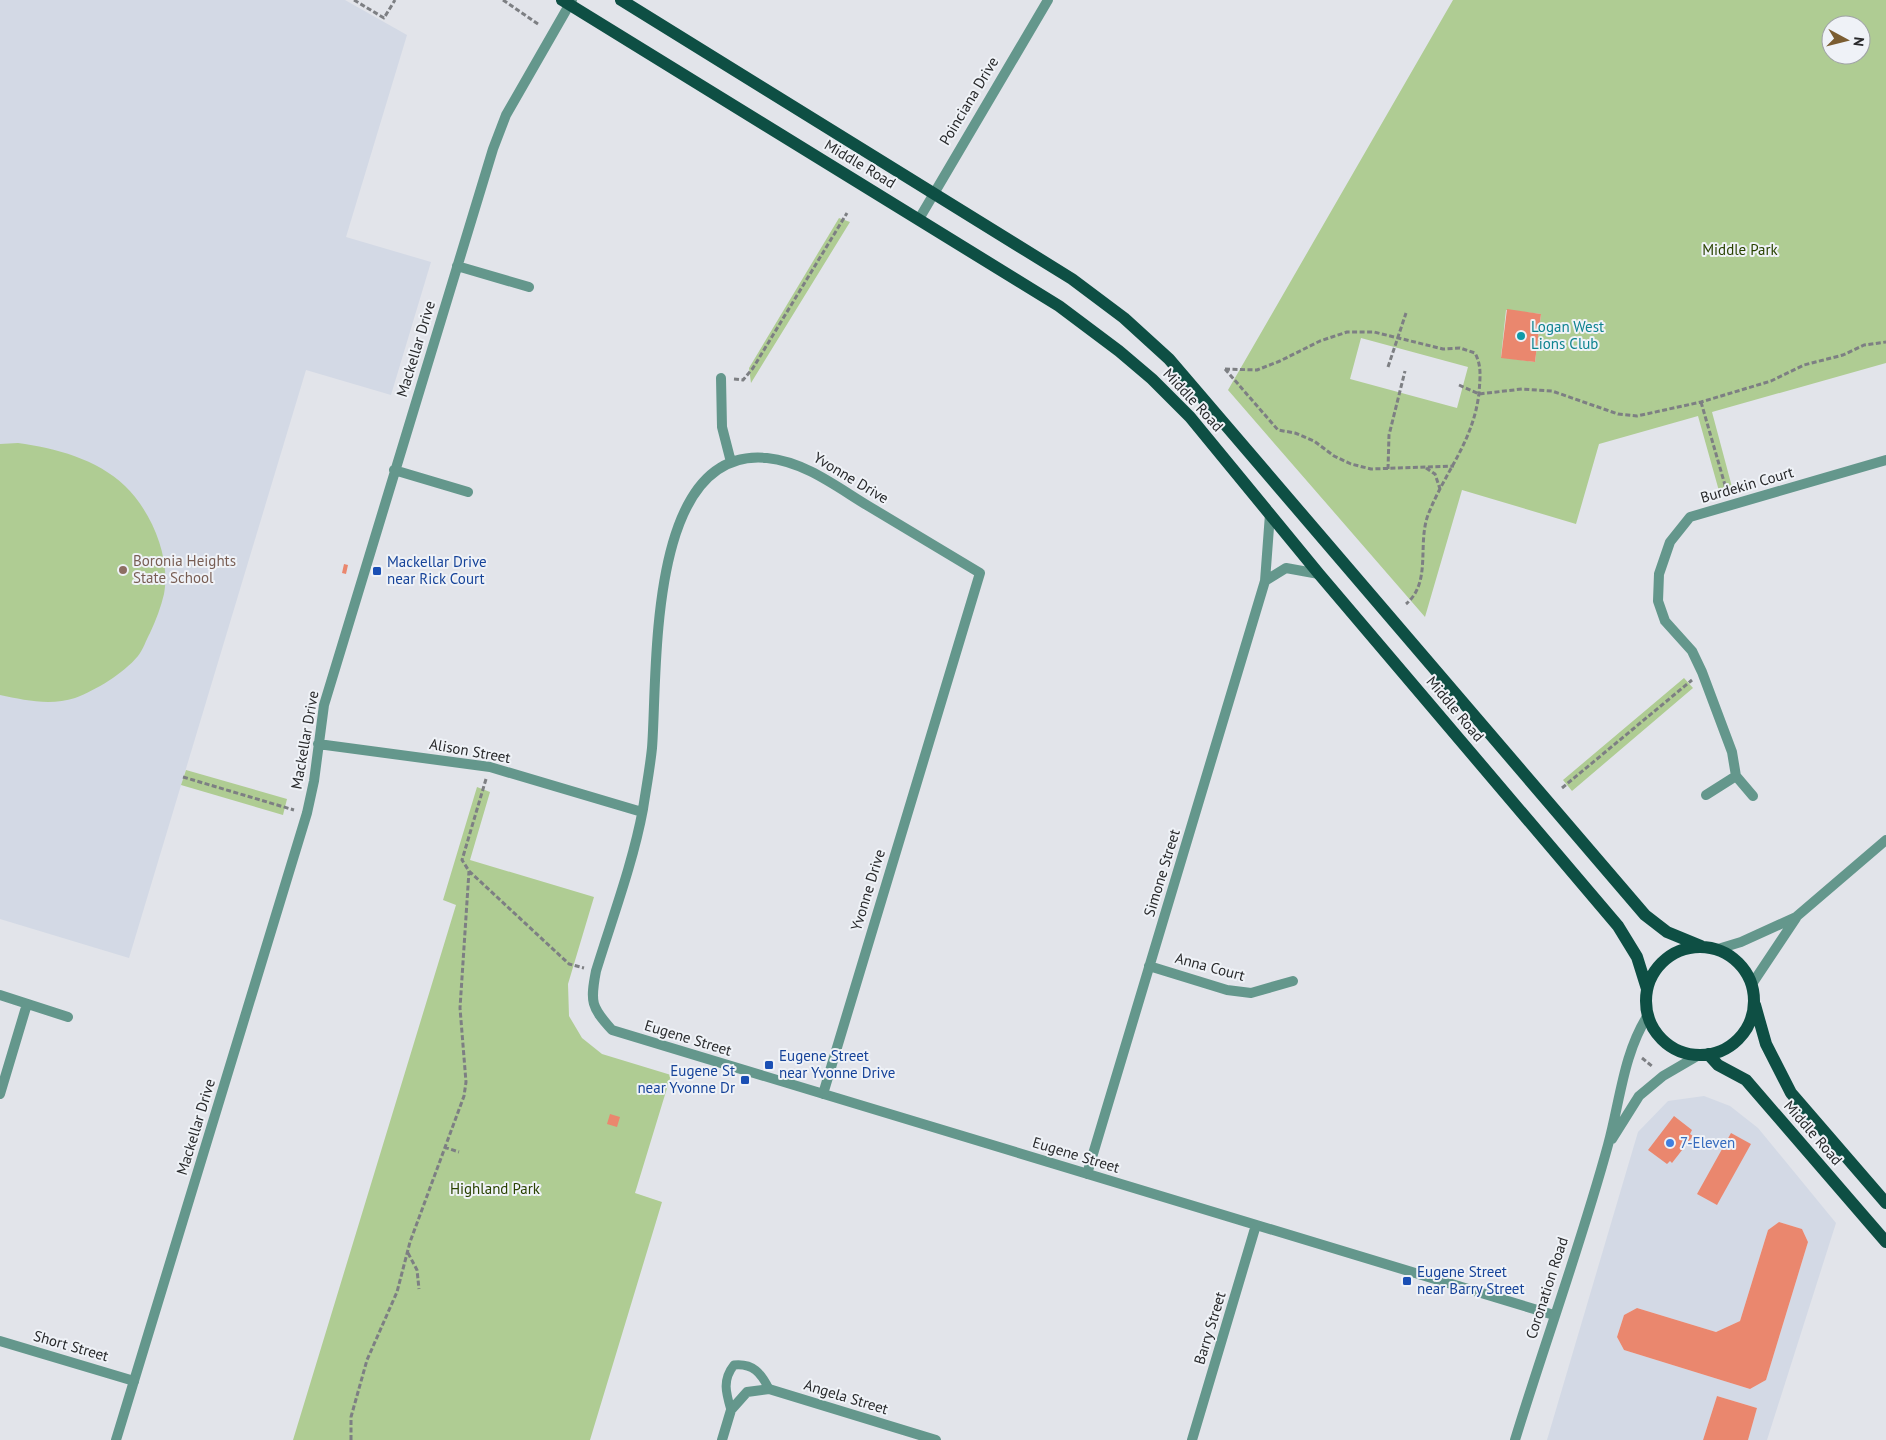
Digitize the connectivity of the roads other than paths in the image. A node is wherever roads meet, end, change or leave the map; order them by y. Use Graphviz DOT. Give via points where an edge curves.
graph roads {
  1 [pos="621,0"];
  2 [pos="1048,0"];
  3 [pos="568,2"];
  4 [pos="934,193"];
  5 [pos="919,219"];
  6 [pos="457,266"];
  7 [pos="529,288"];
  8 [pos="721,378"];
  9 [pos="1886,460"];
  10 [pos="731,462"];
  11 [pos="394,470"];
  12 [pos="468,492"];
  13 [pos="1270,514"];
  14 [pos="1319,574"];
  15 [pos="1265,581"];
  16 [pos="318,744"];
  17 [pos="1736,776"];
  18 [pos="1706,795"];
  19 [pos="1753,796"];
  20 [pos="642,812"];
  21 [pos="1886,840"];
  22 [pos="1796,917"];
  23 [pos="1701,946"];
  24 [pos="1718,949"];
  25 [pos="1149,966"];
  26 [pos="1293,981"];
  27 [pos="1752,984"];
  28 [pos="1647,989"];
  29 [pos="0,995"];
  30 [pos="1754,1002"];
  31 [pos="27,1004"];
  32 [pos="596,1012"];
  33 [pos="1648,1015"];
  34 [pos="68,1017"];
  35 [pos="1704,1055"];
  36 [pos="0,1094"];
  37 [pos="823,1094"];
  38 [pos="1608,1144"];
  39 [pos="1086,1174"];
  40 [pos="1886,1203"];
  41 [pos="1256,1225"];
  42 [pos="1886,1242"];
  43 [pos="1554,1315"];
  44 [pos="0,1341"];
  45 [pos="134,1380"];
  46 [pos="769,1390"];
  47 [pos="731,1410"];
  48 [pos="116,1440"];
  49 [pos="722,1440"];
  50 [pos="936,1440"];
  51 [pos="1192,1440"];
  52 [pos="1515,1440"];
  1 -- 4 [label="main road, Middle Road"];
  2 -- 4 [label="street, Poinciana Drive"];
  3 -- 5 [label="main road, Middle Road"];
  3 -- 6 [label="street, Mackellar Drive" via="506,115 492,149"];
  4 -- 5 [label="street, Poinciana Drive"];
  4 -- 23 [label="main road, Middle Road" via="1072,280 1124,318 1169,359 1645,915 1667,932"];
  5 -- 13 [label="main road, Middle Road" via="1059,306 1119,351 1190,416"];
  6 -- 7 [label="street"];
  6 -- 11 [label="street, Mackellar Drive"];
  8 -- 10 [label="street" via="722,427"];
  9 -- 17 [label="street, Burdekin Court" via="1690,518 1670,542 1659,574 1658,601 1665,621 1692,651 1702,672 1732,752"];
  10 -- 20 [label="street, Yvonne Drive" via="710,476 687,504 669,555 659,614 652,749"];
  10 -- 37 [label="street, Yvonne Drive" via="766,458 802,466 980,573"];
  11 -- 12 [label="street"];
  11 -- 16 [label="street, Mackellar Drive" via="324,705"];
  13 -- 14 [label="main road, Middle Road"];
  13 -- 15 [label="street, Simone Street"];
  14 -- 15 [label="street" via="1286,568"];
  14 -- 28 [label="main road, Middle Road" via="1618,926 1637,957"];
  15 -- 25 [label="street, Simone Street"];
  16 -- 20 [label="street, Alison Street" via="490,767"];
  16 -- 45 [label="street, Mackellar Drive" via="307,812"];
  17 -- 18 [label="street"];
  17 -- 19 [label="street"];
  20 -- 32 [label="street, Yvonne Drive" via="596,971 592,994"];
  21 -- 22 [label="street"];
  22 -- 24 [label="street"];
  22 -- 27 [label="street"];
  23 -- 24 [label="main road"];
  23 -- 28 [label="main road" via="1684,949 1668,957 1656,969"];
  24 -- 27 [label="main road" via="1737,961"];
  25 -- 26 [label="street, Anna Court" via="1227,990 1251,993"];
  25 -- 39 [label="street, Simone Street"];
  27 -- 30 [label="main road"];
  28 -- 33 [label="main road"];
  29 -- 31 [label="street"];
  30 -- 35 [label="main road" via="1744,1032 1728,1047"];
  30 -- 40 [label="main road, Middle Road" via="1766,1044 1791,1093"];
  31 -- 34 [label="street"];
  31 -- 36 [label="street"];
  32 -- 37 [label="street, Eugene Street" via="612,1030"];
  33 -- 35 [label="main road" via="1652,1026 1666,1043 1681,1052"];
  33 -- 38 [label="street, Coronation Road" via="1638,1030 1619,1091"];
  35 -- 38 [label="street, Coronation Road" via="1663,1076 1639,1096"];
  35 -- 42 [label="main road, Middle Road" via="1746,1080"];
  37 -- 39 [label="street, Eugene Street"];
  38 -- 43 [label="street, Coronation Road"];
  39 -- 41 [label="street, Eugene Street"];
  41 -- 43 [label="street, Eugene Street"];
  41 -- 51 [label="street, Barry Street"];
  43 -- 52 [label="street, Coronation Road"];
  44 -- 45 [label="street, Short Street"];
  45 -- 48 [label="street, Mackellar Drive"];
  46 -- 47 [label="street, Angela Street" via="747,1392"];
  46 -- 47 [label="lane" via="756,1369 746,1364 734,1365 727,1374 726,1390"];
  46 -- 50 [label="street, Angela Street"];
  47 -- 49 [label="street"];
}
